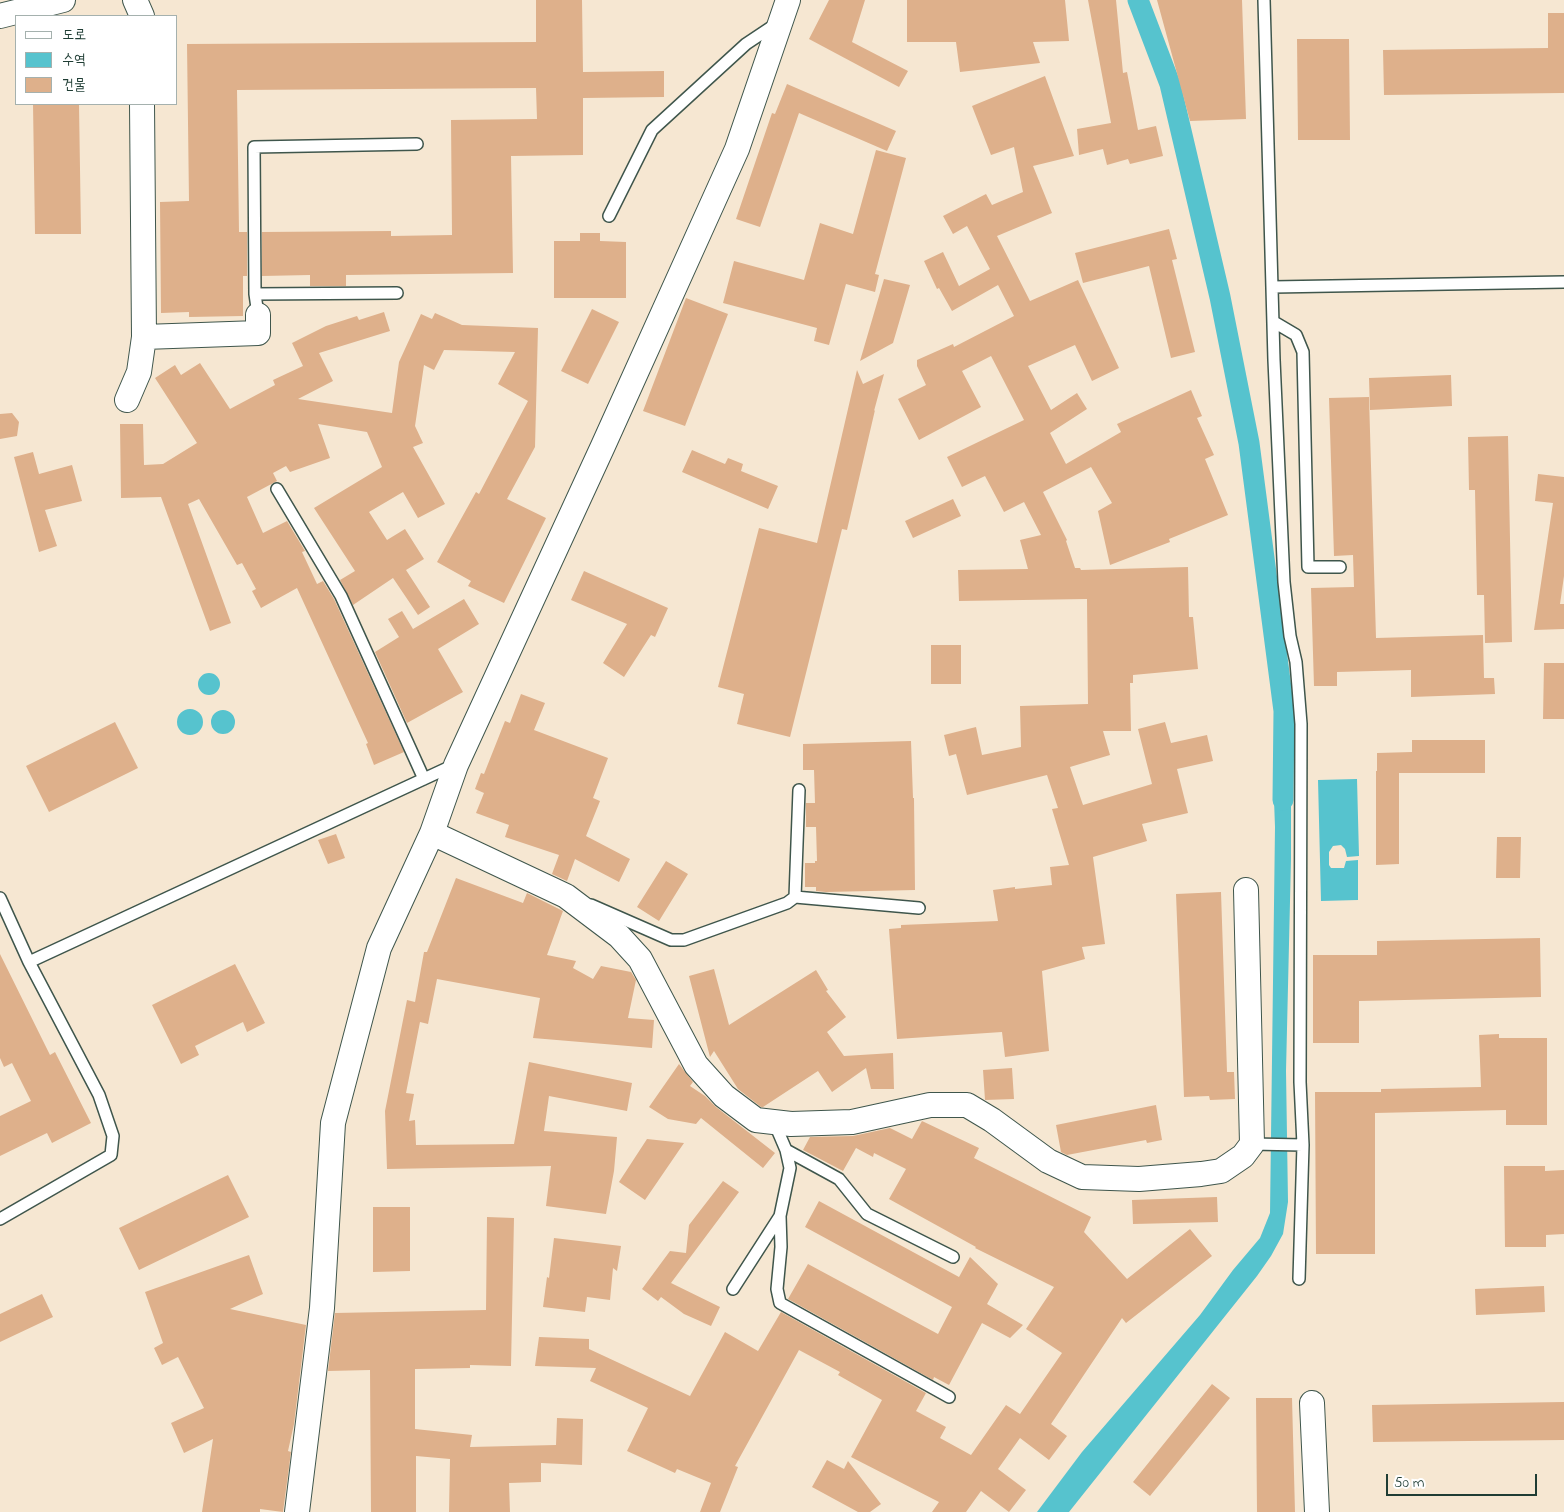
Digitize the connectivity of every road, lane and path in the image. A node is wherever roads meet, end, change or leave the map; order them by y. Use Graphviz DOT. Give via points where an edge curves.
graph roads {
  1 [pos="62,0"];
  2 [pos="135,0"];
  3 [pos="1264,0"];
  4 [pos="785,10"];
  5 [pos="142,15"];
  6 [pos="0,16"];
  7 [pos="142,105"];
  8 [pos="417,144"];
  9 [pos="609,216"];
  10 [pos="1564,282"];
  11 [pos="1273,287"];
  12 [pos="397,293"];
  13 [pos="257,304"];
  14 [pos="1274,322"];
  15 [pos="144,337"];
  16 [pos="128,400"];
  17 [pos="277,490"];
  18 [pos="1340,567"];
  19 [pos="456,765"];
  20 [pos="424,779"];
  21 [pos="799,790"];
  22 [pos="432,833"];
  23 [pos="1246,890"];
  24 [pos="566,896"];
  25 [pos="795,897"];
  26 [pos="0,898"];
  27 [pos="919,908"];
  28 [pos="29,962"];
  29 [pos="774,1122"];
  30 [pos="1260,1144"];
  31 [pos="1297,1145"];
  32 [pos="786,1150"];
  33 [pos="780,1216"];
  34 [pos="0,1219"];
  35 [pos="952,1257"];
  36 [pos="1299,1279"];
  37 [pos="733,1289"];
  38 [pos="949,1397"];
  39 [pos="1312,1404"];
  40 [pos="297,1512"];
  41 [pos="1317,1512"];
  1 -- 6 [label="street"];
  2 -- 5 [label="street"];
  3 -- 11 [label="lane"];
  4 -- 9 [label="lane" via="652,130"];
  4 -- 19 [label="street" via="737,149"];
  7 -- 15 [label="street"];
  8 -- 13 [label="lane" via="254,147"];
  10 -- 11 [label="lane"];
  11 -- 14 [label="lane"];
  12 -- 13 [label="lane"];
  13 -- 15 [label="street" via="258,333"];
  14 -- 18 [label="lane" via="1296,335 1303,352 1308,567"];
  14 -- 31 [label="lane" via="1284,582 1301,724"];
  15 -- 16 [label="street" via="139,372"];
  17 -- 20 [label="lane" via="341,596"];
  19 -- 20 [label="lane"];
  19 -- 22 [label="street"];
  20 -- 28 [label="lane"];
  21 -- 25 [label="lane"];
  22 -- 24 [label="street"];
  22 -- 40 [label="street" via="379,948 333,1123 322,1308"];
  23 -- 30 [label="street"];
  24 -- 25 [label="lane" via="671,940 684,940 787,903"];
  24 -- 29 [label="street" via="619,936 640,959 696,1065 724,1096 756,1120"];
  25 -- 27 [label="lane"];
  26 -- 28 [label="lane"];
  28 -- 34 [label="lane" via="99,1095 113,1136 111,1155"];
  29 -- 30 [label="street" via="852,1122 930,1105 967,1105 1048,1161 1082,1177 1139,1179 1221,1171"];
  29 -- 32 [label="lane"];
  30 -- 31 [label="lane"];
  31 -- 36 [label="lane"];
  32 -- 33 [label="lane" via="790,1168"];
  32 -- 35 [label="lane" via="839,1179 867,1214"];
  33 -- 37 [label="lane"];
  33 -- 38 [label="lane" via="777,1289 780,1303"];
  39 -- 41 [label="street"];
}
